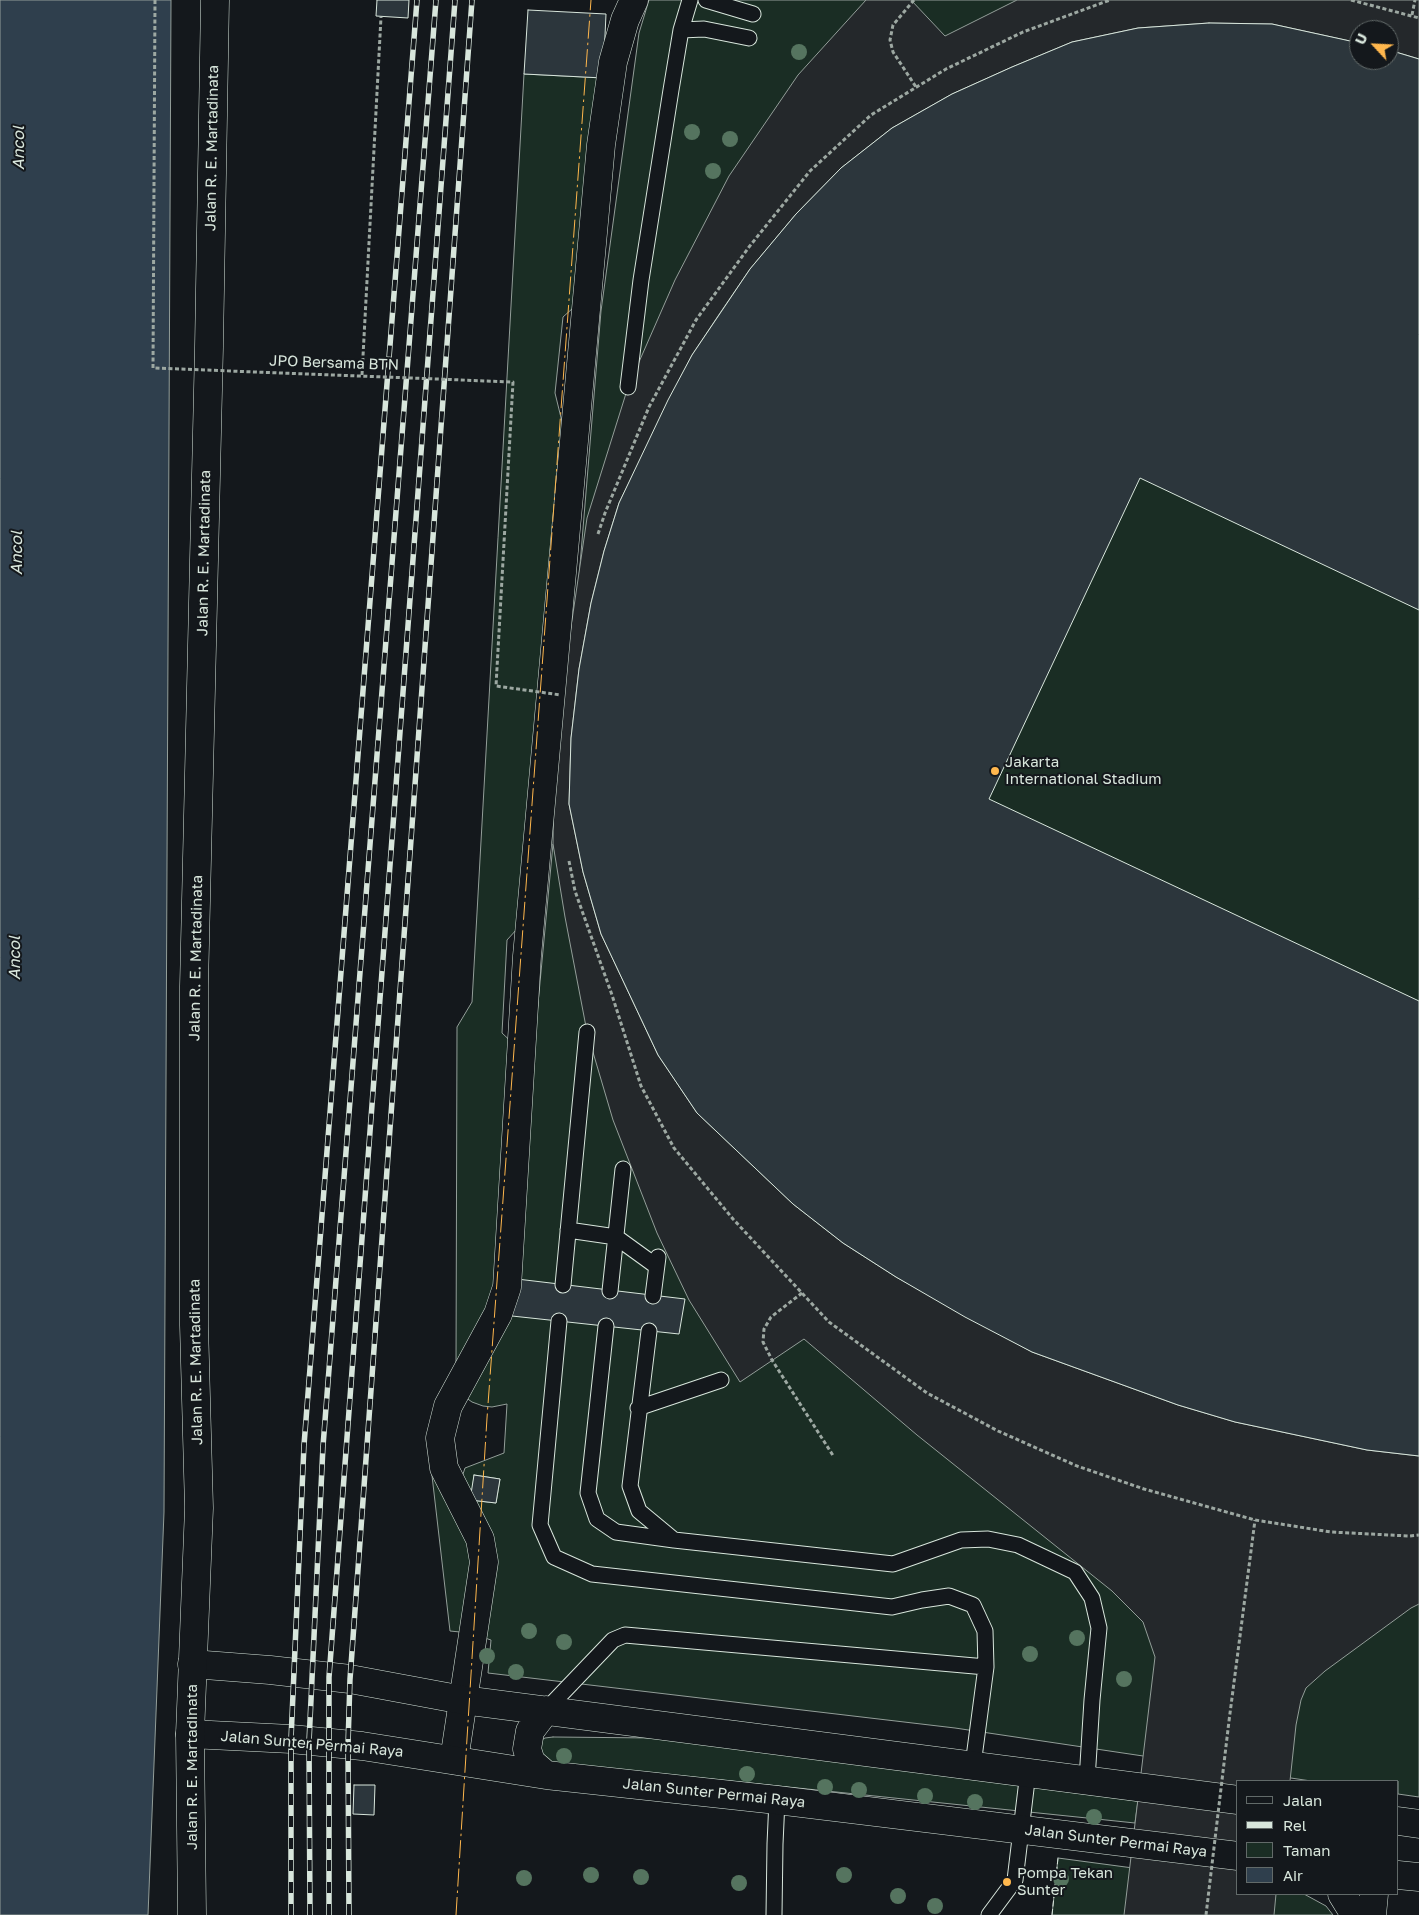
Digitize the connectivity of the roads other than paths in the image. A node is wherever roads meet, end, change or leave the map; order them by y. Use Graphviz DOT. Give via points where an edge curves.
graph roads {
  1 [pos="215,0"];
  2 [pos="634,0"];
  3 [pos="690,0"];
  4 [pos="706,0"];
  5 [pos="753,14"];
  6 [pos="681,30"];
  7 [pos="749,38"];
  8 [pos="628,387"];
  9 [pos="587,1032"];
  10 [pos="623,1169"];
  11 [pos="568,1230"];
  12 [pos="616,1236"];
  13 [pos="563,1285"];
  14 [pos="610,1291"];
  15 [pos="653,1296"];
  16 [pos="559,1321"];
  17 [pos="606,1326"];
  18 [pos="649,1331"];
  19 [pos="721,1380"];
  20 [pos="638,1408"];
  21 [pos="674,1540"];
  22 [pos="192,1664"];
  23 [pos="986,1668"];
  24 [pos="463,1700"];
  25 [pos="546,1710"];
  26 [pos="190,1734"];
  27 [pos="454,1760"];
  28 [pos="973,1765"];
  29 [pos="1028,1772"];
  30 [pos="546,1775"];
  31 [pos="1087,1780"];
  32 [pos="778,1800"];
  33 [pos="1236,1800"];
  34 [pos="1399,1821"];
  35 [pos="1419,1824"];
  36 [pos="1022,1829"];
  37 [pos="1236,1856"];
  38 [pos="1399,1874"];
  39 [pos="1419,1877"];
  40 [pos="1343,1895"];
  41 [pos="1374,1895"];
  42 [pos="192,1915"];
  43 [pos="774,1915"];
  44 [pos="989,1915"];
  45 [pos="1355,1915"];
  46 [pos="1372,1915"];
  1 -- 22 [label="main road, Jalan R. E. Martadinata" via="194,986 194,1325 199,1508"];
  2 -- 24 [label="main road" via="613,62 601,145 528,956 507,1287 498,1314 448,1406 440,1438 444,1468 480,1539 484,1562"];
  3 -- 6 [label="lane"];
  4 -- 5 [label="lane"];
  6 -- 7 [label="lane" via="704,29"];
  6 -- 8 [label="lane" via="641,280"];
  9 -- 11 [label="lane"];
  10 -- 12 [label="lane"];
  11 -- 12 [label="lane"];
  11 -- 13 [label="lane"];
  12 -- 14 [label="lane"];
  12 -- 15 [label="lane" via="657,1260"];
  16 -- 23 [label="lane" via="540,1525 554,1557 592,1574 892,1608 949,1596 973,1604 985,1631"];
  17 -- 21 [label="lane" via="588,1492 597,1519 616,1532"];
  18 -- 20 [label="lane"];
  19 -- 20 [label="lane"];
  20 -- 21 [label="lane" via="630,1486 640,1511"];
  21 -- 31 [label="lane" via="893,1564 961,1540 988,1539 1018,1545 1075,1572 1092,1598 1100,1628"];
  22 -- 24 [label="main road" via="350,1679"];
  22 -- 26 [label="main road, Jalan R. E. Martadinata"];
  23 -- 25 [label="lane" via="625,1634 613,1640"];
  23 -- 28 [label="lane"];
  24 -- 25 [label="main road"];
  24 -- 27 [label="main road"];
  25 -- 28 [label="main road"];
  25 -- 30 [label="main road" via="530,1731 527,1749 531,1762"];
  26 -- 27 [label="main road, Jalan Sunter Permai Raya" via="291,1739"];
  26 -- 42 [label="main road, Jalan R. E. Martadinata"];
  27 -- 30 [label="main road, Jalan Sunter Permai Raya"];
  28 -- 29 [label="main road"];
  29 -- 31 [label="main road"];
  29 -- 36 [label="lane"];
  30 -- 32 [label="main road, Jalan Sunter Permai Raya"];
  31 -- 33 [label="main road"];
  32 -- 36 [label="main road, Jalan Sunter Permai Raya"];
  32 -- 43 [label="lane"];
  34 -- 35 [label="main road"];
  36 -- 37 [label="main road, Jalan Sunter Permai Raya"];
  36 -- 44 [label="lane" via="1015,1880"];
  38 -- 39 [label="main road"];
  40 -- 45 [label="main road"];
  41 -- 46 [label="main road"];
}
